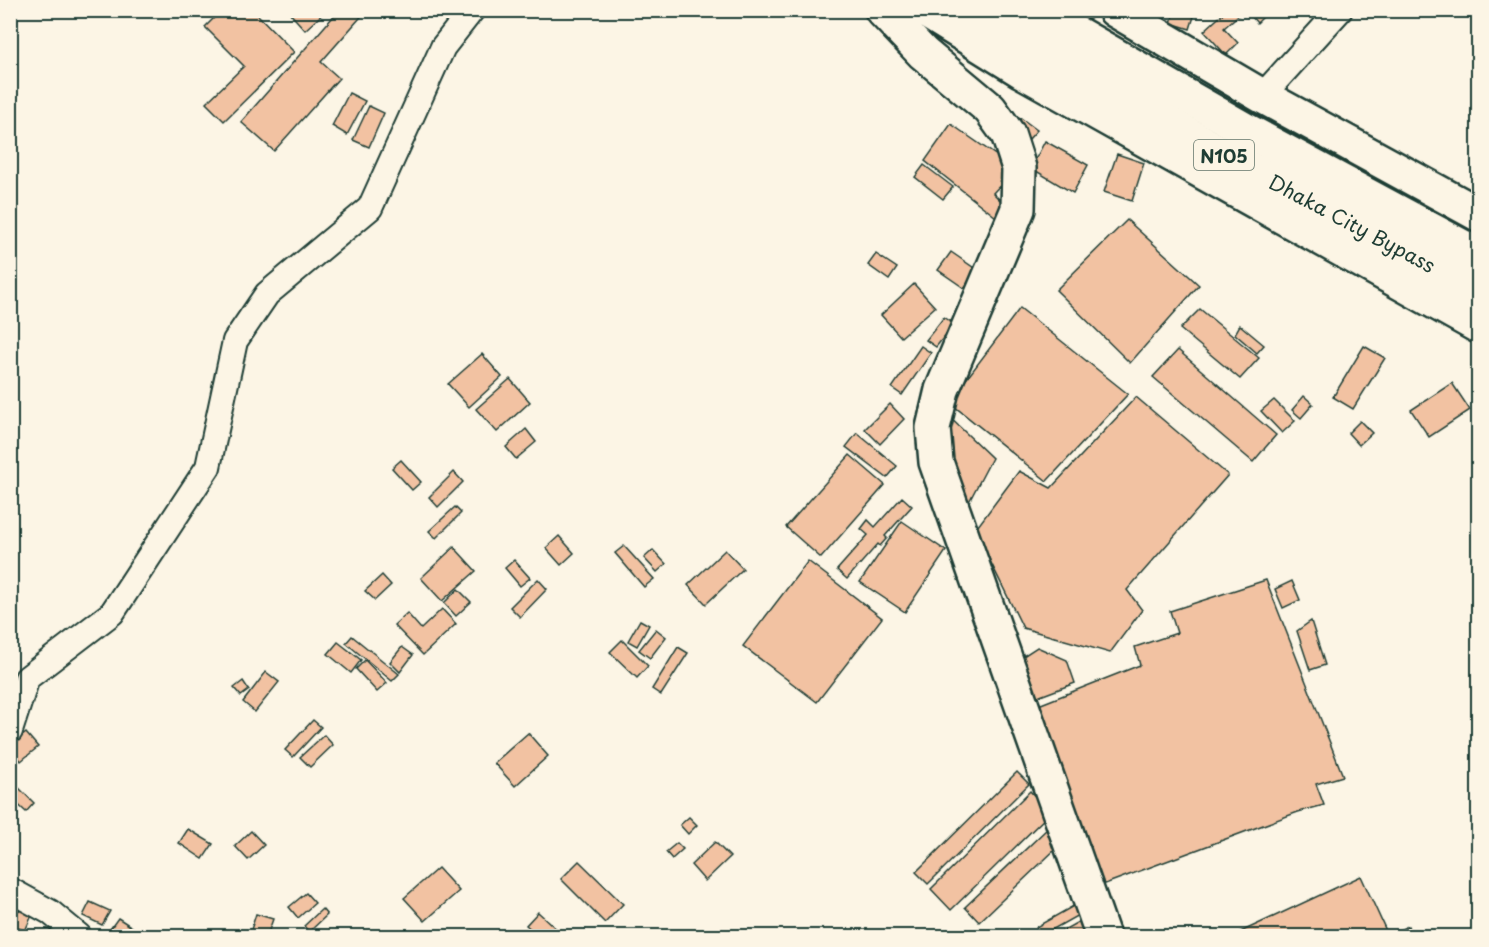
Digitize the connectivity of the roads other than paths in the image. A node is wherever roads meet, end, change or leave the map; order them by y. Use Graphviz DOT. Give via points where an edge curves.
graph roads {
  1 [pos="472,10"];
  2 [pos="882,10"];
  3 [pos="924,10"];
  4 [pos="974,10"];
  5 [pos="1036,10"];
  6 [pos="1116,10"];
  7 [pos="1340,10"];
  8 [pos="1262,96"];
  9 [pos="1479,214"];
  10 [pos="1479,255"];
  11 [pos="1479,290"];
  12 [pos="1479,326"];
  13 [pos="10,730"];
  14 [pos="10,890"];
  15 [pos="79,936"];
  16 [pos="1103,936"];
  1 -- 13 [label="street" via="443,47 370,208 267,294 236,341 208,467 112,613 27,678"];
  2 -- 16 [label="main road" via="923,53 990,109 1008,134 1019,168 1018,208 942,390 933,428 936,462"];
  3 -- 12 [label="main road" via="1022,71"];
  4 -- 11 [label="main road, Dhaka City Bypass / N105" via="1226,156"];
  5 -- 10 [label="main road, Dhaka City Bypass / N105" via="1246,130"];
  6 -- 8 [label="main road"];
  7 -- 8 [label="street"];
  8 -- 9 [label="main road"];
  14 -- 15 [label="street" via="50,912"];
}
